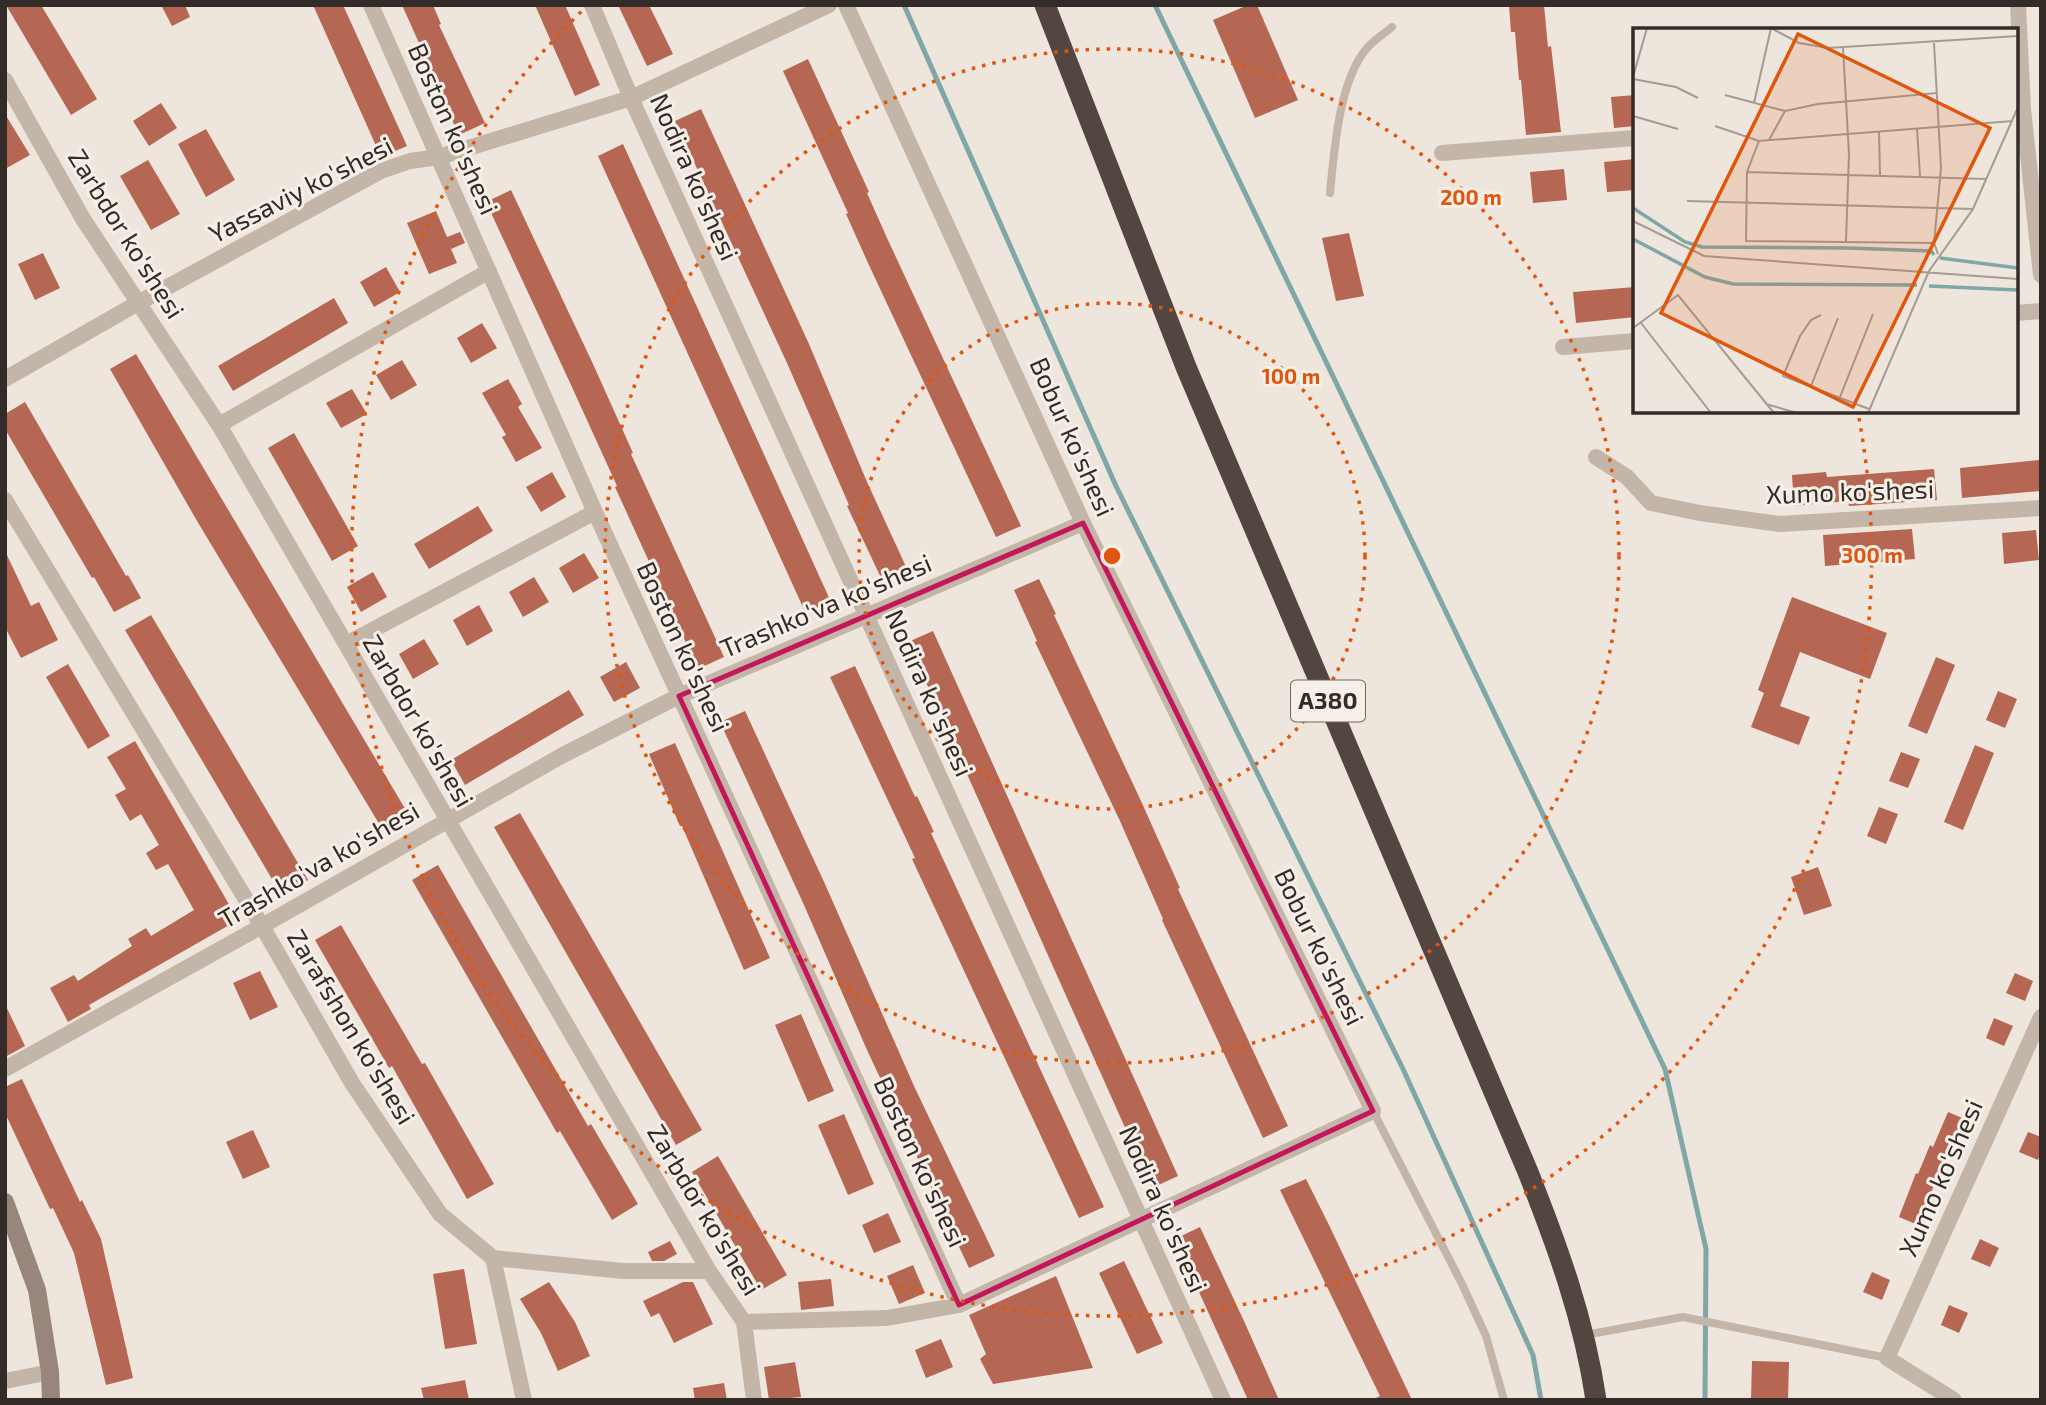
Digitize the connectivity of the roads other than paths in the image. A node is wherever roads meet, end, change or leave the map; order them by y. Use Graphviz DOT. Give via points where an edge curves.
graph roads {
  1 [pos="371,5"];
  2 [pos="592,5"];
  3 [pos="829,5"];
  4 [pos="846,5"];
  5 [pos="1045,5"];
  6 [pos="2018,5"];
  7 [pos="1392,27"];
  8 [pos="5,80"];
  9 [pos="631,98"];
  10 [pos="2020,109"];
  11 [pos="1633,138"];
  12 [pos="1442,153"];
  13 [pos="439,157"];
  14 [pos="1330,193"];
  15 [pos="489,271"];
  16 [pos="2041,275"];
  17 [pos="138,303"];
  18 [pos="2041,312"];
  19 [pos="2018,313"];
  20 [pos="1633,341"];
  21 [pos="1563,347"];
  22 [pos="5,379"];
  23 [pos="219,425"];
  24 [pos="1596,457"];
  25 [pos="5,500"];
  26 [pos="2041,508"];
  27 [pos="595,512"];
  28 [pos="1083,523"];
  29 [pos="868,616"];
  30 [pos="346,644"];
  31 [pos="679,696"];
  32 [pos="447,819"];
  33 [pos="262,926"];
  34 [pos="2041,1017"];
  35 [pos="5,1069"];
  36 [pos="1373,1111"];
  37 [pos="5,1202"];
  38 [pos="1141,1221"];
  39 [pos="492,1258"];
  40 [pos="709,1271"];
  41 [pos="959,1305"];
  42 [pos="744,1322"];
  43 [pos="1585,1335"];
  44 [pos="1887,1358"];
  45 [pos="50,1372"];
  46 [pos="5,1381"];
  47 [pos="51,1400"];
  48 [pos="523,1400"];
  49 [pos="754,1400"];
  50 [pos="1223,1400"];
  51 [pos="1504,1400"];
  52 [pos="1596,1400"];
  53 [pos="1954,1400"];
  1 -- 13 [label="street, Boston ko'shesi"];
  2 -- 9 [label="street, Nodira ko'shesi"];
  3 -- 9 [label="street, Yassaviy ko'shesi"];
  4 -- 28 [label="street, Bobur ko'shesi"];
  5 -- 43 [label="highway, A380" via="1186,367 1528,1172"];
  6 -- 10 [label="street"];
  7 -- 14 [label="lane" via="1366,50 1348,84"];
  8 -- 17 [label="street, Zarbdor ko'shesi" via="83,219"];
  9 -- 13 [label="street, Yassaviy ko'shesi"];
  9 -- 29 [label="street, Nodira ko'shesi"];
  10 -- 16 [label="street"];
  11 -- 12 [label="street"];
  13 -- 15 [label="street, Boston ko'shesi"];
  13 -- 17 [label="street, Yassaviy ko'shesi" via="381,171"];
  15 -- 23 [label="street"];
  15 -- 27 [label="street, Boston ko'shesi"];
  17 -- 22 [label="street, Yassaviy ko'shesi"];
  17 -- 23 [label="street, Zarbdor ko'shesi"];
  18 -- 19 [label="street"];
  20 -- 21 [label="street"];
  23 -- 30 [label="street, Zarbdor ko'shesi"];
  24 -- 26 [label="street, Xumo ko'shesi" via="1627,477 1651,503 1780,524"];
  25 -- 33 [label="street, Zarafshon ko'shesi"];
  27 -- 30 [label="street"];
  27 -- 31 [label="street, Boston ko'shesi"];
  28 -- 29 [label="street, Trashko'va ko'shesi"];
  28 -- 36 [label="street, Bobur ko'shesi"];
  29 -- 31 [label="street, Trashko'va ko'shesi"];
  29 -- 38 [label="street, Nodira ko'shesi"];
  30 -- 32 [label="street, Zarbdor ko'shesi"];
  31 -- 32 [label="street, Trashko'va ko'shesi"];
  31 -- 41 [label="street, Boston ko'shesi"];
  32 -- 33 [label="street, Trashko'va ko'shesi"];
  32 -- 40 [label="street, Zarbdor ko'shesi"];
  33 -- 35 [label="street, Trashko'va ko'shesi"];
  33 -- 39 [label="street, Zarafshon ko'shesi" via="352,1083 440,1214"];
  34 -- 44 [label="street, Xumo ko'shesi"];
  36 -- 38 [label="street"];
  36 -- 51 [label="lane" via="1486,1336"];
  37 -- 45 [label="street" via="37,1290"];
  38 -- 41 [label="street"];
  38 -- 50 [label="street, Nodira ko'shesi"];
  39 -- 40 [label="street" via="623,1270"];
  39 -- 48 [label="street"];
  40 -- 42 [label="street, Zarbdor ko'shesi"];
  41 -- 42 [label="street" via="887,1318"];
  42 -- 49 [label="street, Zarbdor ko'shesi"];
  43 -- 44 [label="lane" via="1683,1317"];
  43 -- 52 [label="highway, A380"];
  44 -- 53 [label="street"];
  45 -- 46 [label="street"];
  45 -- 47 [label="street"];
}
